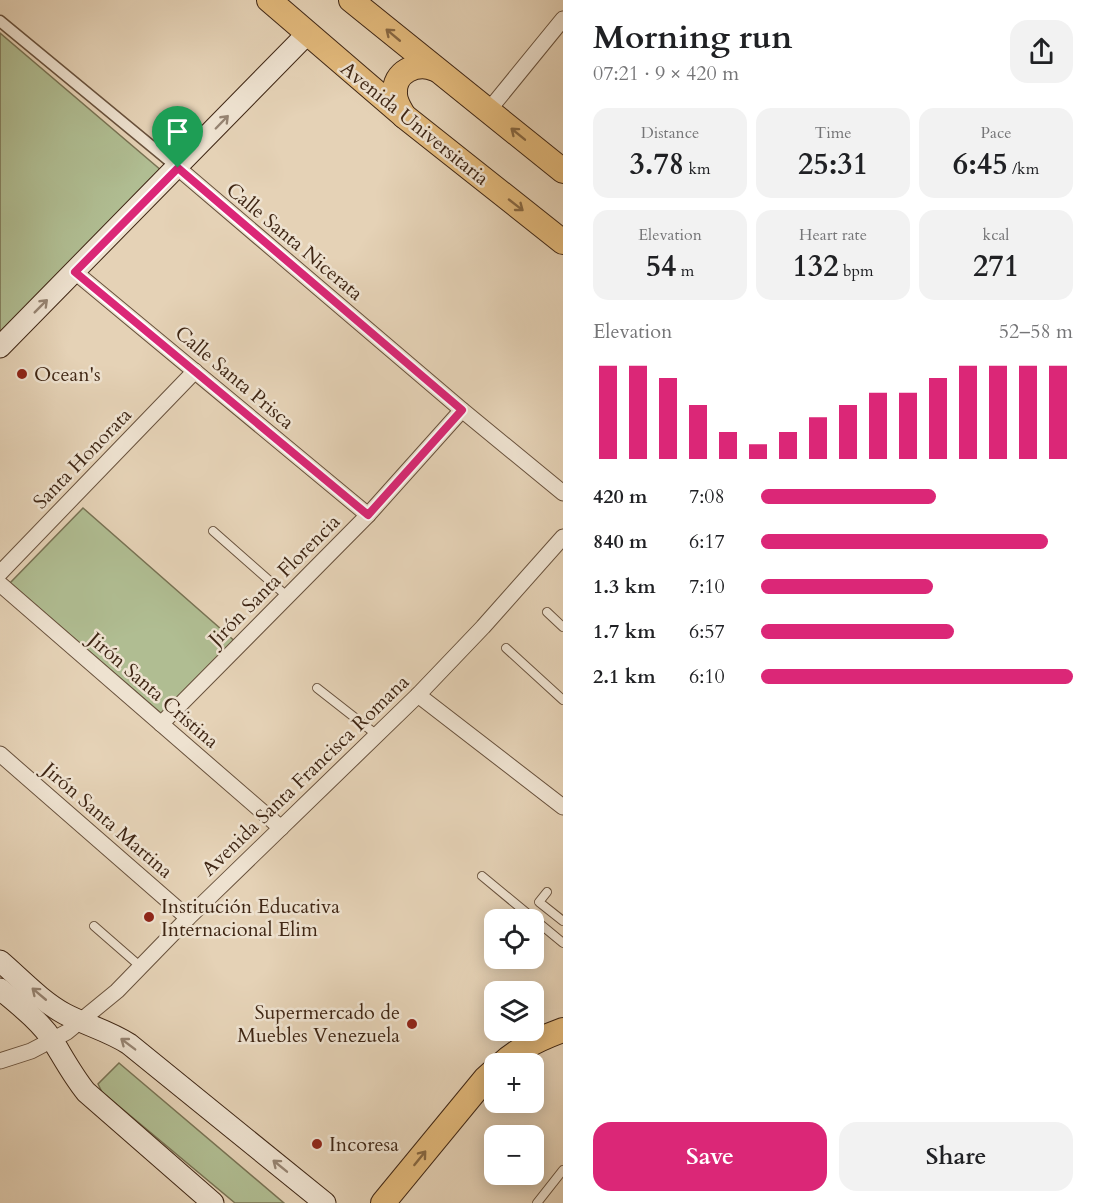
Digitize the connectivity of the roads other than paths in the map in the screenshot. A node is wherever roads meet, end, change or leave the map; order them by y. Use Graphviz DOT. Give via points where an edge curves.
graph roads {
  1 [pos="269,0"];
  2 [pos="351,0"];
  3 [pos="563,19"];
  4 [pos="0,21"];
  5 [pos="307,34"];
  6 [pos="435,69"];
  7 [pos="488,111"];
  8 [pos="404,116"];
  9 [pos="178,168"];
  10 [pos="563,171"];
  11 [pos="561,238"];
  12 [pos="75,272"];
  13 [pos="0,347"];
  14 [pos="195,371"];
  15 [pos="462,410"];
  16 [pos="563,493"];
  17 [pos="368,515"];
  18 [pos="213,531"];
  19 [pos="563,537"];
  20 [pos="0,573"];
  21 [pos="0,584"];
  22 [pos="288,597"];
  23 [pos="547,612"];
  24 [pos="563,627"];
  25 [pos="506,648"];
  26 [pos="317,688"];
  27 [pos="418,695"];
  28 [pos="562,697"];
  29 [pos="161,724"];
  30 [pos="377,735"];
  31 [pos="0,754"];
  32 [pos="563,807"];
  33 [pos="281,828"];
  34 [pos="482,876"];
  35 [pos="548,892"];
  36 [pos="562,908"];
  37 [pos="188,918"];
  38 [pos="560,918"];
  39 [pos="94,926"];
  40 [pos="563,943"];
  41 [pos="0,961"];
  42 [pos="141,967"];
  43 [pos="0,989"];
  44 [pos="82,1022"];
  45 [pos="563,1030"];
  46 [pos="53,1040"];
  47 [pos="515,1053"];
  48 [pos="0,1061"];
  49 [pos="484,1080"];
  50 [pos="563,1170"];
  51 [pos="213,1203"];
  52 [pos="325,1203"];
  53 [pos="383,1203"];
  54 [pos="537,1203"];
  1 -- 5 [label="main road, Avenida Universitaria"];
  6 -- 2 [label="main road, one-way"];
  3 -- 7 [label="street"];
  4 -- 9 [label="street, Calle Santa Nicerata"];
  5 -- 8 [label="main road, Avenida Universitaria"];
  9 -- 5 [label="main road, one-way"];
  6 -- 7 [label="main road"];
  6 -- 8 [label="main road" via="414,67 400,76 395,95"];
  10 -- 7 [label="main road, one-way"];
  8 -- 11 [label="main road, Avenida Universitaria, one-way"];
  9 -- 12 [label="main road"];
  9 -- 15 [label="street, Calle Santa Nicerata"];
  13 -- 12 [label="main road, one-way"];
  12 -- 14 [label="street, Calle Santa Prisca"];
  14 -- 17 [label="street, Calle Santa Prisca"];
  14 -- 20 [label="street, Santa Honorata"];
  15 -- 16 [label="street, Calle Santa Nicerata"];
  15 -- 17 [label="street, Jirón Santa Florencia"];
  17 -- 22 [label="street, Jirón Santa Florencia"];
  18 -- 22 [label="lane"];
  19 -- 27 [label="street, Avenida Santa Francisca Romana"];
  21 -- 29 [label="street, Jirón Santa Cristina"];
  22 -- 29 [label="street, Jirón Santa Florencia"];
  23 -- 24 [label="lane"];
  25 -- 28 [label="lane"];
  26 -- 30 [label="lane"];
  27 -- 30 [label="street, Avenida Santa Francisca Romana"];
  27 -- 32 [label="street"];
  29 -- 33 [label="street, Jirón Santa Cristina"];
  30 -- 33 [label="street, Avenida Santa Francisca Romana"];
  31 -- 37 [label="street, Jirón Santa Martina"];
  33 -- 37 [label="street, Avenida Santa Francisca Romana"];
  34 -- 40 [label="lane"];
  35 -- 38 [label="lane" via="539,902"];
  36 -- 38 [label="lane"];
  37 -- 42 [label="street, Avenida Santa Francisca Romana"];
  39 -- 42 [label="lane"];
  44 -- 41 [label="main road, one-way" via="63,1013"];
  42 -- 44 [label="street, Avenida Santa Francisca Romana"];
  43 -- 46 [label="main road"];
  44 -- 46 [label="street, Avenida Santa Francisca Romana"];
  52 -- 44 [label="main road, one-way" via="129,1044"];
  45 -- 47 [label="main road"];
  46 -- 48 [label="street, Avenida Santa Francisca Romana"];
  46 -- 51 [label="main road" via="86,1092"];
  53 -- 49 [label="main road, one-way"];
  50 -- 54 [label="lane"];
}
